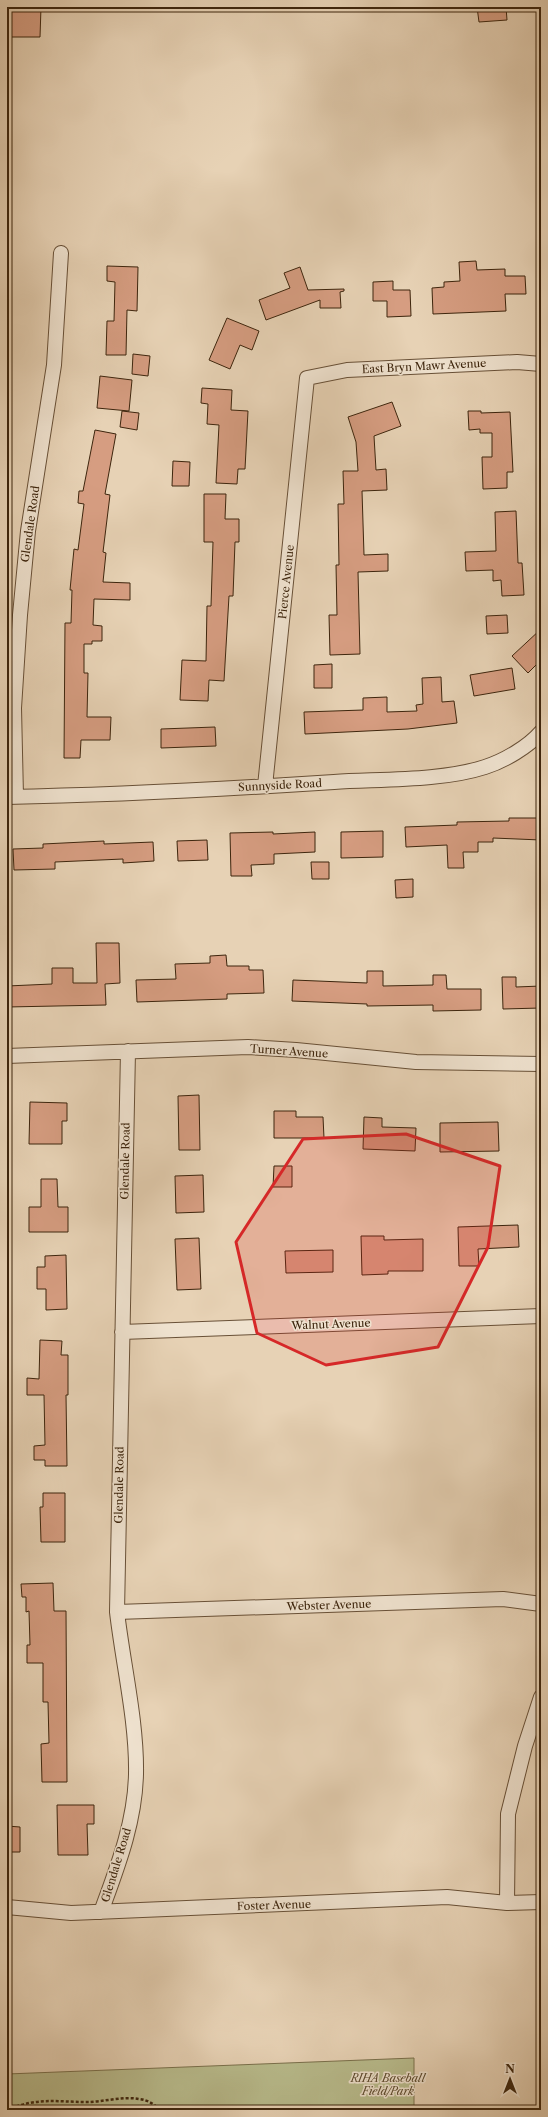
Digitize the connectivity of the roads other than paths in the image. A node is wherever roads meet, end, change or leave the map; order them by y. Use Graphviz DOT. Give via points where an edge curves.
graph roads {
  1 [pos="61,253"];
  2 [pos="541,364"];
  3 [pos="307,378"];
  4 [pos="541,732"];
  5 [pos="265,786"];
  6 [pos="11,796"];
  7 [pos="128,1051"];
  8 [pos="7,1056"];
  9 [pos="541,1064"];
  10 [pos="541,1316"];
  11 [pos="122,1332"];
  12 [pos="541,1604"];
  13 [pos="117,1612"];
  14 [pos="541,1697"];
  15 [pos="538,1719"];
  16 [pos="541,1902"];
  17 [pos="507,1903"];
  18 [pos="7,1907"];
  19 [pos="101,1912"];
  1 -- 6 [label="street, Glendale Road" via="54,365 28,531 20,615"];
  2 -- 3 [label="street, East Bryn Mawr Avenue" via="517,362 347,370"];
  3 -- 5 [label="street, Pierce Avenue"];
  4 -- 5 [label="street, Sunnyside Road" via="534,740 504,759 486,767 453,775"];
  5 -- 6 [label="street, Sunnyside Road"];
  7 -- 8 [label="street, Turner Avenue"];
  7 -- 9 [label="street, Turner Avenue" via="248,1047 416,1062"];
  7 -- 11 [label="street, Glendale Road"];
  10 -- 11 [label="street, Walnut Avenue"];
  11 -- 13 [label="street, Glendale Road"];
  12 -- 13 [label="street, Webster Avenue" via="502,1599"];
  13 -- 19 [label="street, Glendale Road" via="133,1725 136,1774 126,1840"];
  14 -- 15 [label="street"];
  15 -- 17 [label="street" via="508,1814"];
  16 -- 17 [label="street, Foster Avenue"];
  17 -- 19 [label="street, Foster Avenue" via="447,1897"];
  18 -- 19 [label="street, Foster Avenue" via="47,1912"];
}
